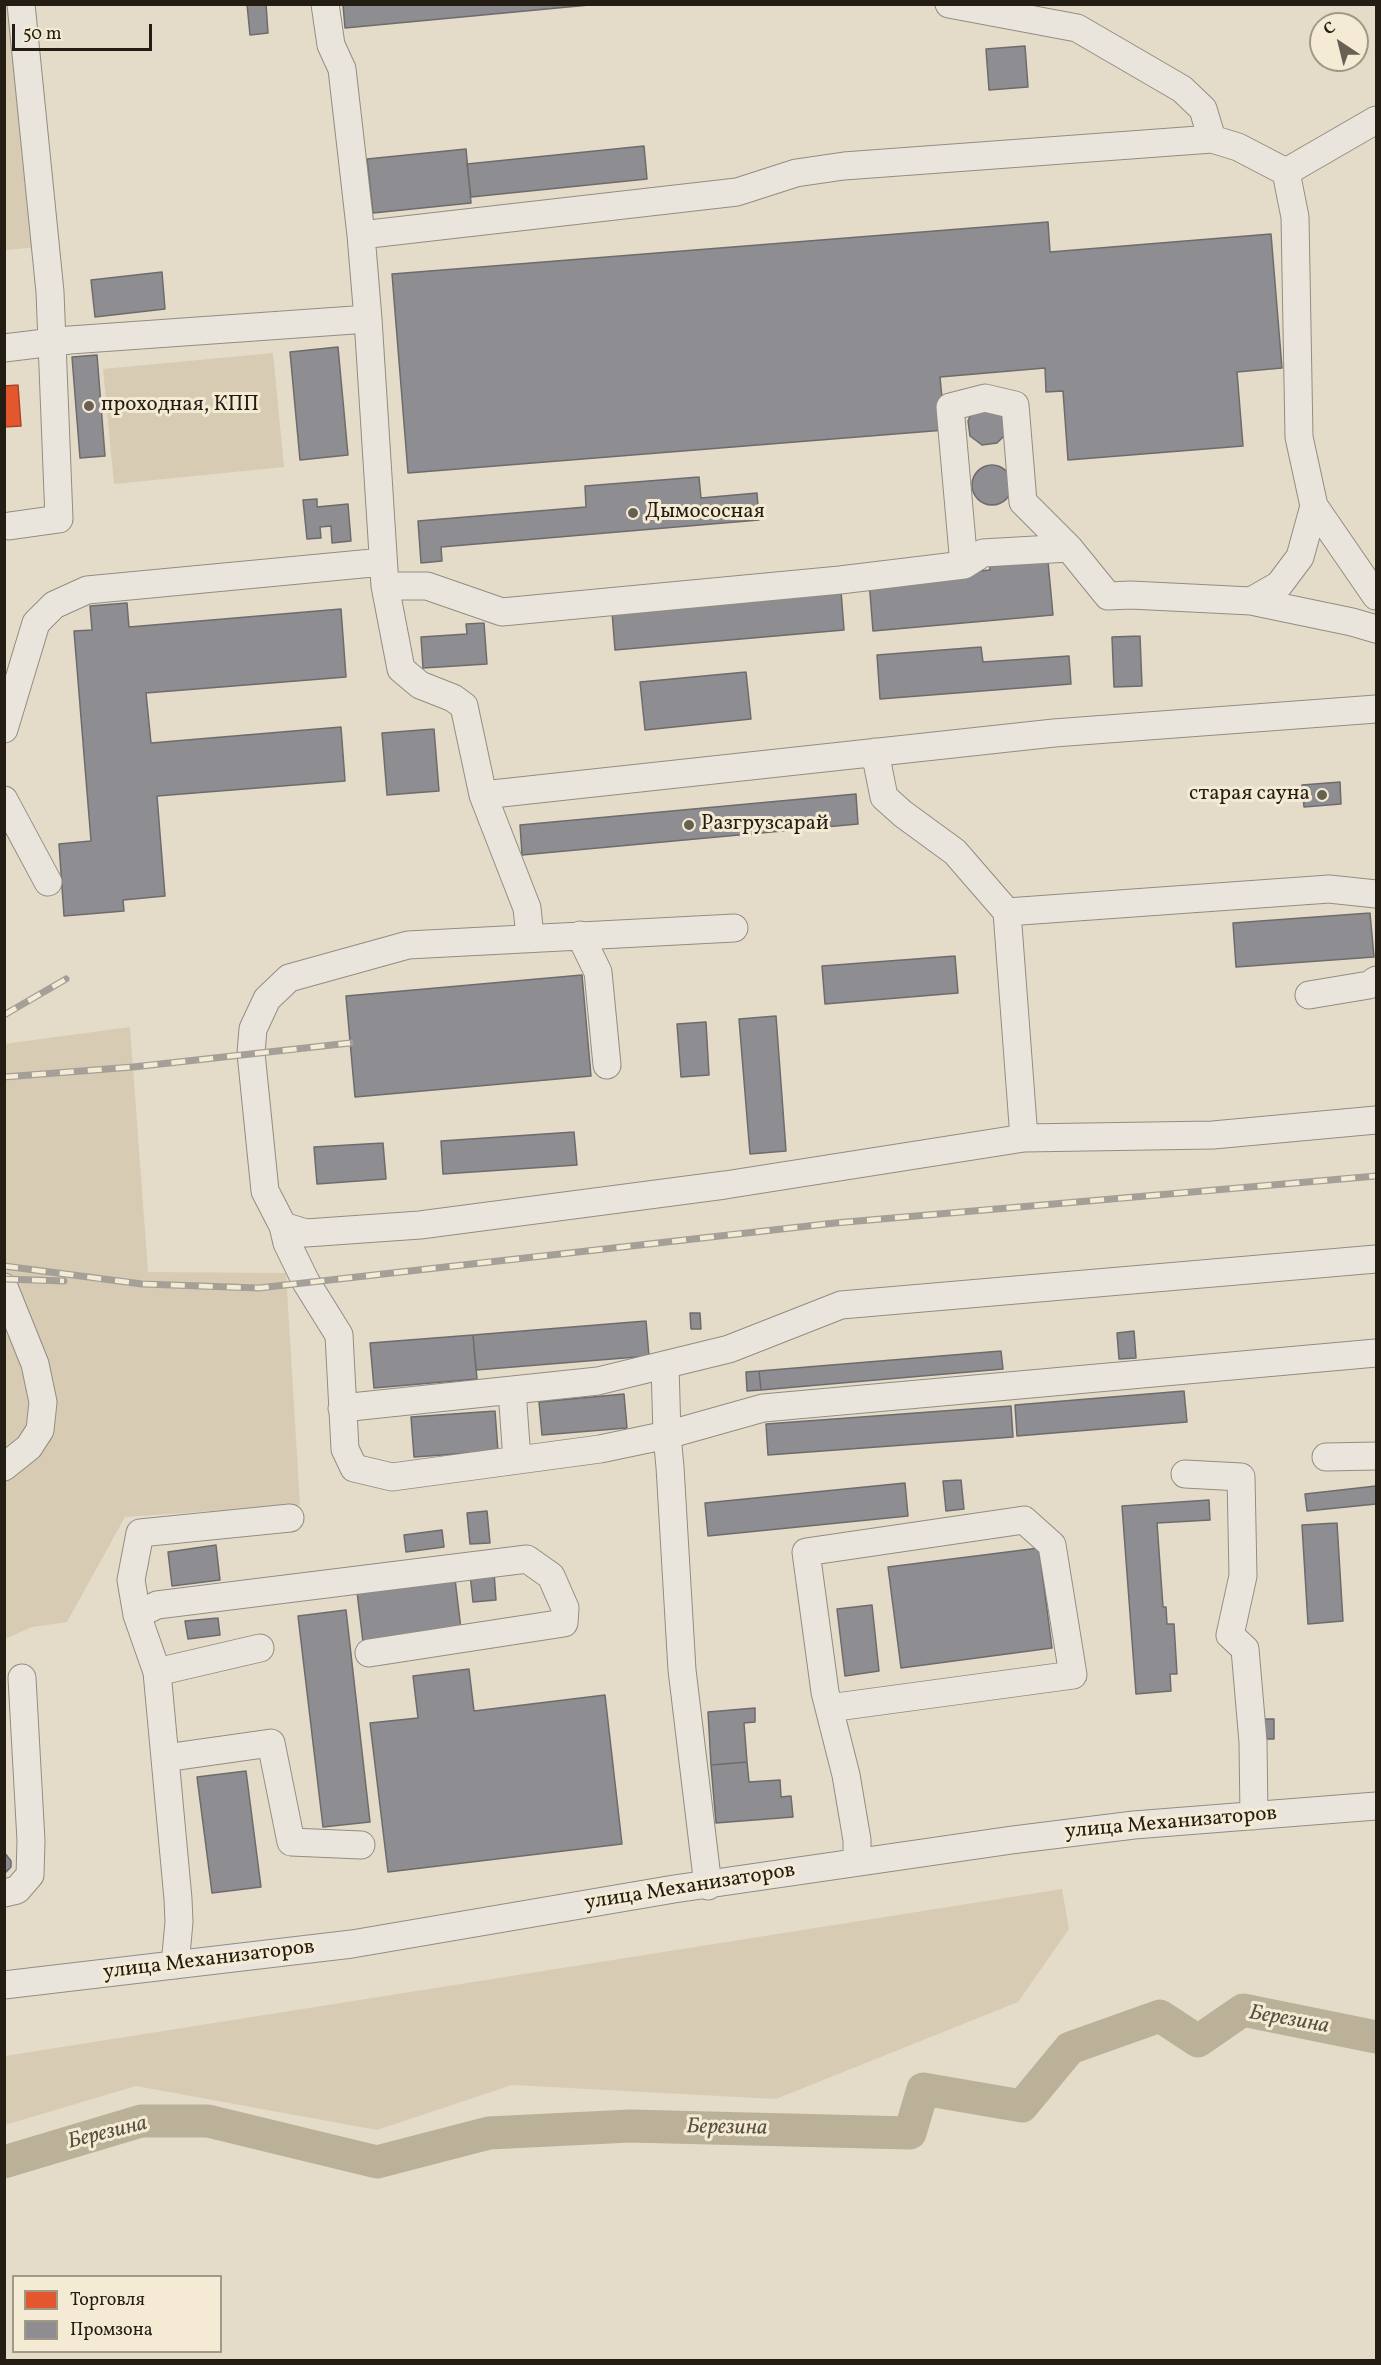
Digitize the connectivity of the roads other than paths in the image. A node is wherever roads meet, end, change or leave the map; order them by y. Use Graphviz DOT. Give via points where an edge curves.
graph roads {
  1 [pos="21,4"];
  2 [pos="326,4"];
  3 [pos="949,4"];
  4 [pos="1377,120"];
  5 [pos="1212,138"];
  6 [pos="1286,172"];
  7 [pos="361,235"];
  8 [pos="368,319"];
  9 [pos="51,343"];
  10 [pos="4,348"];
  11 [pos="1314,506"];
  12 [pos="9,526"];
  13 [pos="1069,548"];
  14 [pos="964,565"];
  15 [pos="384,574"];
  16 [pos="1377,596"];
  17 [pos="1251,602"];
  18 [pos="1377,629"];
  19 [pos="1377,708"];
  20 [pos="4,729"];
  21 [pos="875,752"];
  22 [pos="483,795"];
  23 [pos="4,800"];
  24 [pos="48,882"];
  25 [pos="1377,894"];
  26 [pos="1007,912"];
  27 [pos="734,928"];
  28 [pos="580,935"];
  29 [pos="530,937"];
  30 [pos="1377,980"];
  31 [pos="1309,995"];
  32 [pos="607,1065"];
  33 [pos="1377,1120"];
  34 [pos="1024,1138"];
  35 [pos="283,1226"];
  36 [pos="1377,1259"];
  37 [pos="4,1287"];
  38 [pos="1377,1353"];
  39 [pos="665,1365"];
  40 [pos="512,1390"];
  41 [pos="342,1408"];
  42 [pos="667,1435"];
  43 [pos="1377,1456"];
  44 [pos="1326,1457"];
  45 [pos="517,1460"];
  46 [pos="4,1467"];
  47 [pos="1185,1474"];
  48 [pos="290,1518"];
  49 [pos="137,1615"];
  50 [pos="260,1648"];
  51 [pos="369,1653"];
  52 [pos="157,1672"];
  53 [pos="22,1678"];
  54 [pos="829,1708"];
  55 [pos="165,1758"];
  56 [pos="1377,1806"];
  57 [pos="1254,1816"];
  58 [pos="361,1845"];
  59 [pos="857,1862"];
  60 [pos="708,1886"];
  61 [pos="4,1893"];
  62 [pos="175,1965"];
  63 [pos="4,1985"];
  1 -- 9 [label="street" via="50,292"];
  2 -- 7 [label="street" via="331,45 342,69"];
  3 -- 5 [label="street" via="1077,28 1182,88 1203,109"];
  4 -- 6 [label="street"];
  5 -- 6 [label="street"];
  5 -- 7 [label="street" via="844,166 796,173 737,192"];
  6 -- 11 [label="street" via="1294,217 1299,437"];
  7 -- 8 [label="street"];
  8 -- 9 [label="street"];
  8 -- 15 [label="street"];
  9 -- 10 [label="street"];
  9 -- 12 [label="street" via="59,519"];
  11 -- 16 [label="street"];
  11 -- 17 [label="street" via="1300,557 1279,585"];
  13 -- 14 [label="street" via="983,553"];
  13 -- 14 [label="street" via="1023,502 1015,405 985,398 950,407"];
  13 -- 17 [label="street" via="1107,596"];
  14 -- 15 [label="street" via="502,612"];
  15 -- 20 [label="street" via="87,590 54,605 36,623"];
  15 -- 22 [label="street" via="401,669 420,685 464,706"];
  17 -- 18 [label="street"];
  19 -- 21 [label="street" via="1054,733"];
  21 -- 22 [label="street"];
  21 -- 26 [label="street" via="884,797 956,852"];
  22 -- 29 [label="street" via="526,909"];
  23 -- 24 [label="street"];
  25 -- 26 [label="street" via="1329,889"];
  26 -- 34 [label="street"];
  27 -- 28 [label="street"];
  28 -- 29 [label="street"];
  28 -- 32 [label="street" via="598,972"];
  29 -- 35 [label="street" via="408,945 289,978 267,999 252,1029 251,1053 265,1191"];
  30 -- 31 [label="street" via="1369,986"];
  33 -- 34 [label="street" via="1213,1135"];
  34 -- 35 [label="street" via="725,1185 420,1225 306,1233"];
  35 -- 41 [label="street" via="306,1282 339,1335"];
  36 -- 39 [label="street" via="841,1305 729,1349"];
  37 -- 46 [label="street" via="35,1364 43,1402 40,1430 29,1447"];
  38 -- 42 [label="street" via="763,1408"];
  39 -- 40 [label="street" via="598,1381"];
  39 -- 42 [label="street"];
  40 -- 41 [label="street"];
  40 -- 45 [label="street"];
  41 -- 45 [label="street" via="345,1449 354,1468 392,1477"];
  42 -- 45 [label="street"];
  42 -- 60 [label="street" via="682,1671"];
  43 -- 44 [label="street"];
  47 -- 57 [label="street" via="1241,1477 1243,1576 1230,1635 1245,1649"];
  48 -- 49 [label="street" via="140,1533 131,1580"];
  49 -- 51 [label="street" via="157,1605 527,1559 551,1576 565,1608 564,1623"];
  49 -- 52 [label="street"];
  50 -- 52 [label="street"];
  52 -- 55 [label="street"];
  53 -- 61 [label="street" via="30,1875 17,1890"];
  54 -- 54 [label="street" via="806,1552 1024,1520 1052,1545 1073,1675"];
  54 -- 59 [label="street" via="846,1774"];
  55 -- 58 [label="street" via="271,1743 291,1842"];
  55 -- 62 [label="street" via="178,1899"];
  56 -- 57 [label="street, улица Механизаторов"];
  57 -- 59 [label="street, улица Механизаторов" via="1134,1825"];
  59 -- 60 [label="street, улица Механизаторов"];
  60 -- 62 [label="street, улица Механизаторов" via="352,1944"];
  62 -- 63 [label="street, улица Механизаторов"];
}
